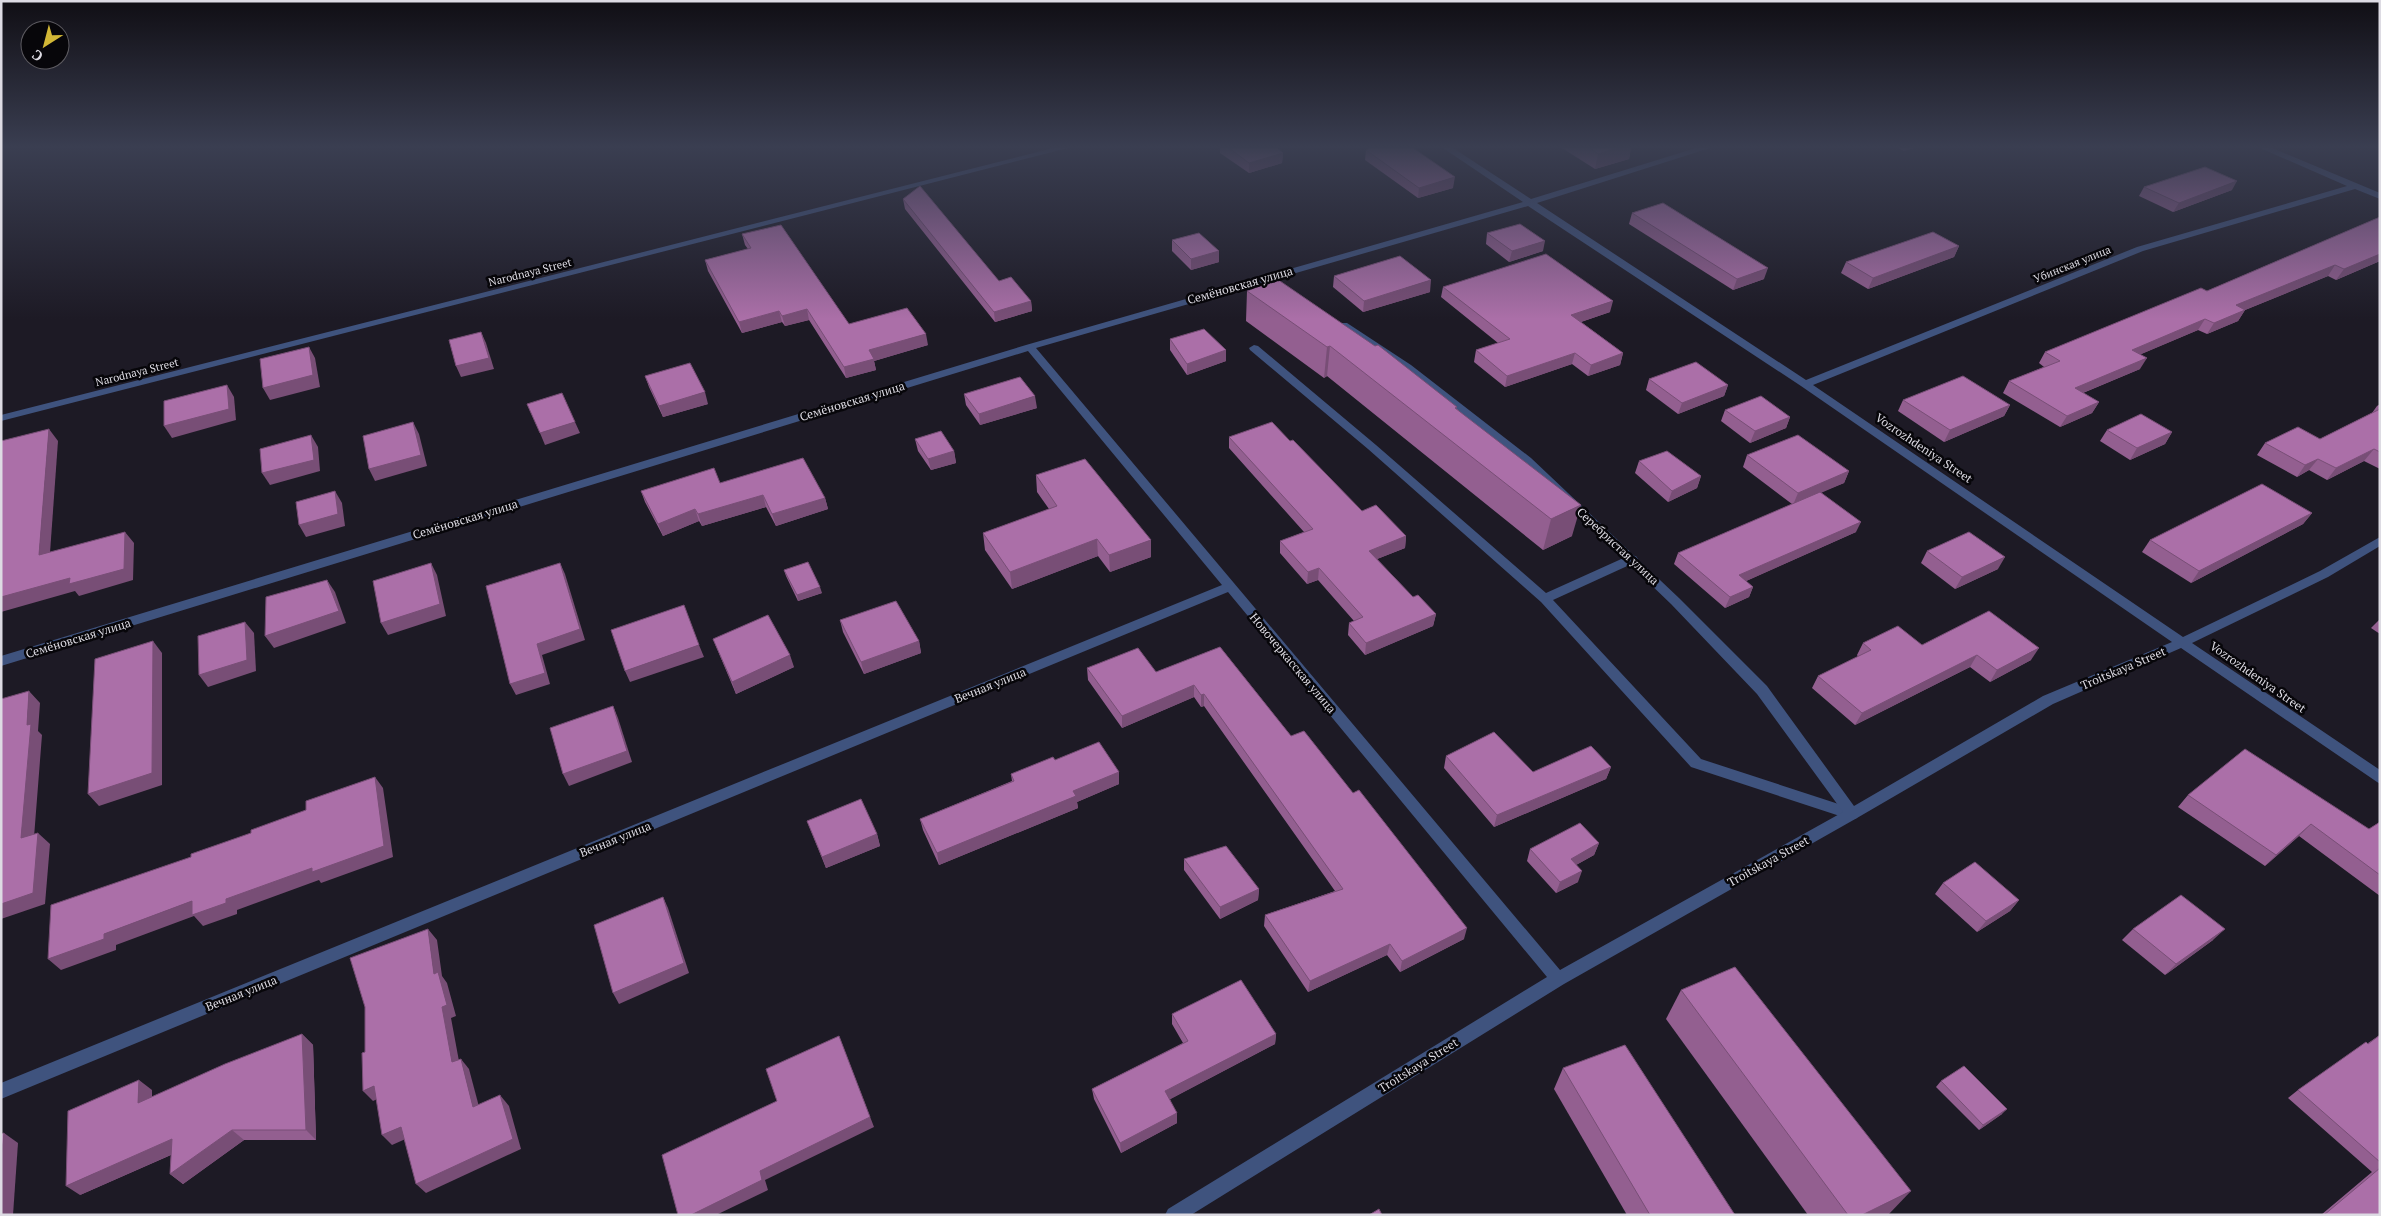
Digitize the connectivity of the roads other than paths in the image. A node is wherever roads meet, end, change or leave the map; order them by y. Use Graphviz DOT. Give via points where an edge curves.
graph roads {
  1 [pos="841,205"];
  2 [pos="1518,205"];
  3 [pos="1532,205"];
  4 [pos="2290,205"];
  5 [pos="1261,278"];
  6 [pos="1277,287"];
  7 [pos="1334,319"];
  8 [pos="1030,347"];
  9 [pos="1254,348"];
  10 [pos="1805,384"];
  11 [pos="1,418"];
  12 [pos="2380,541"];
  13 [pos="1632,560"];
  14 [pos="1229,587"];
  15 [pos="1545,599"];
  16 [pos="2183,642"];
  17 [pos="1,661"];
  18 [pos="2380,778"];
  19 [pos="1852,814"];
  20 [pos="1558,979"];
  21 [pos="1,1091"];
  22 [pos="1174,1215"];
  1 -- 11 [label="street, Narodnaya Street"];
  2 -- 5 [label="street, Семёновская улица"];
  3 -- 10 [label="street, Vozrozhdeniya Street"];
  4 -- 10 [label="street, Убинская улица" via="2140,248"];
  5 -- 6 [label="street"];
  5 -- 8 [label="street, Семёновская улица"];
  7 -- 13 [label="street, Серебристая улица" via="1407,367 1527,460"];
  8 -- 14 [label="street, Новочеркасская улица"];
  8 -- 17 [label="street, Семёновская улица"];
  9 -- 15 [label="street"];
  10 -- 16 [label="street, Vozrozhdeniya Street"];
  12 -- 16 [label="street, Troitskaya Street" via="2324,574"];
  13 -- 15 [label="street"];
  13 -- 19 [label="street, Серебристая улица" via="1762,690"];
  14 -- 20 [label="street, Новочеркасская улица"];
  14 -- 21 [label="street, Вечная улица"];
  15 -- 19 [label="street" via="1696,763"];
  16 -- 18 [label="street, Vozrozhdeniya Street"];
  16 -- 19 [label="street, Troitskaya Street" via="2048,700"];
  19 -- 20 [label="street, Troitskaya Street"];
  20 -- 22 [label="street, Troitskaya Street"];
}
